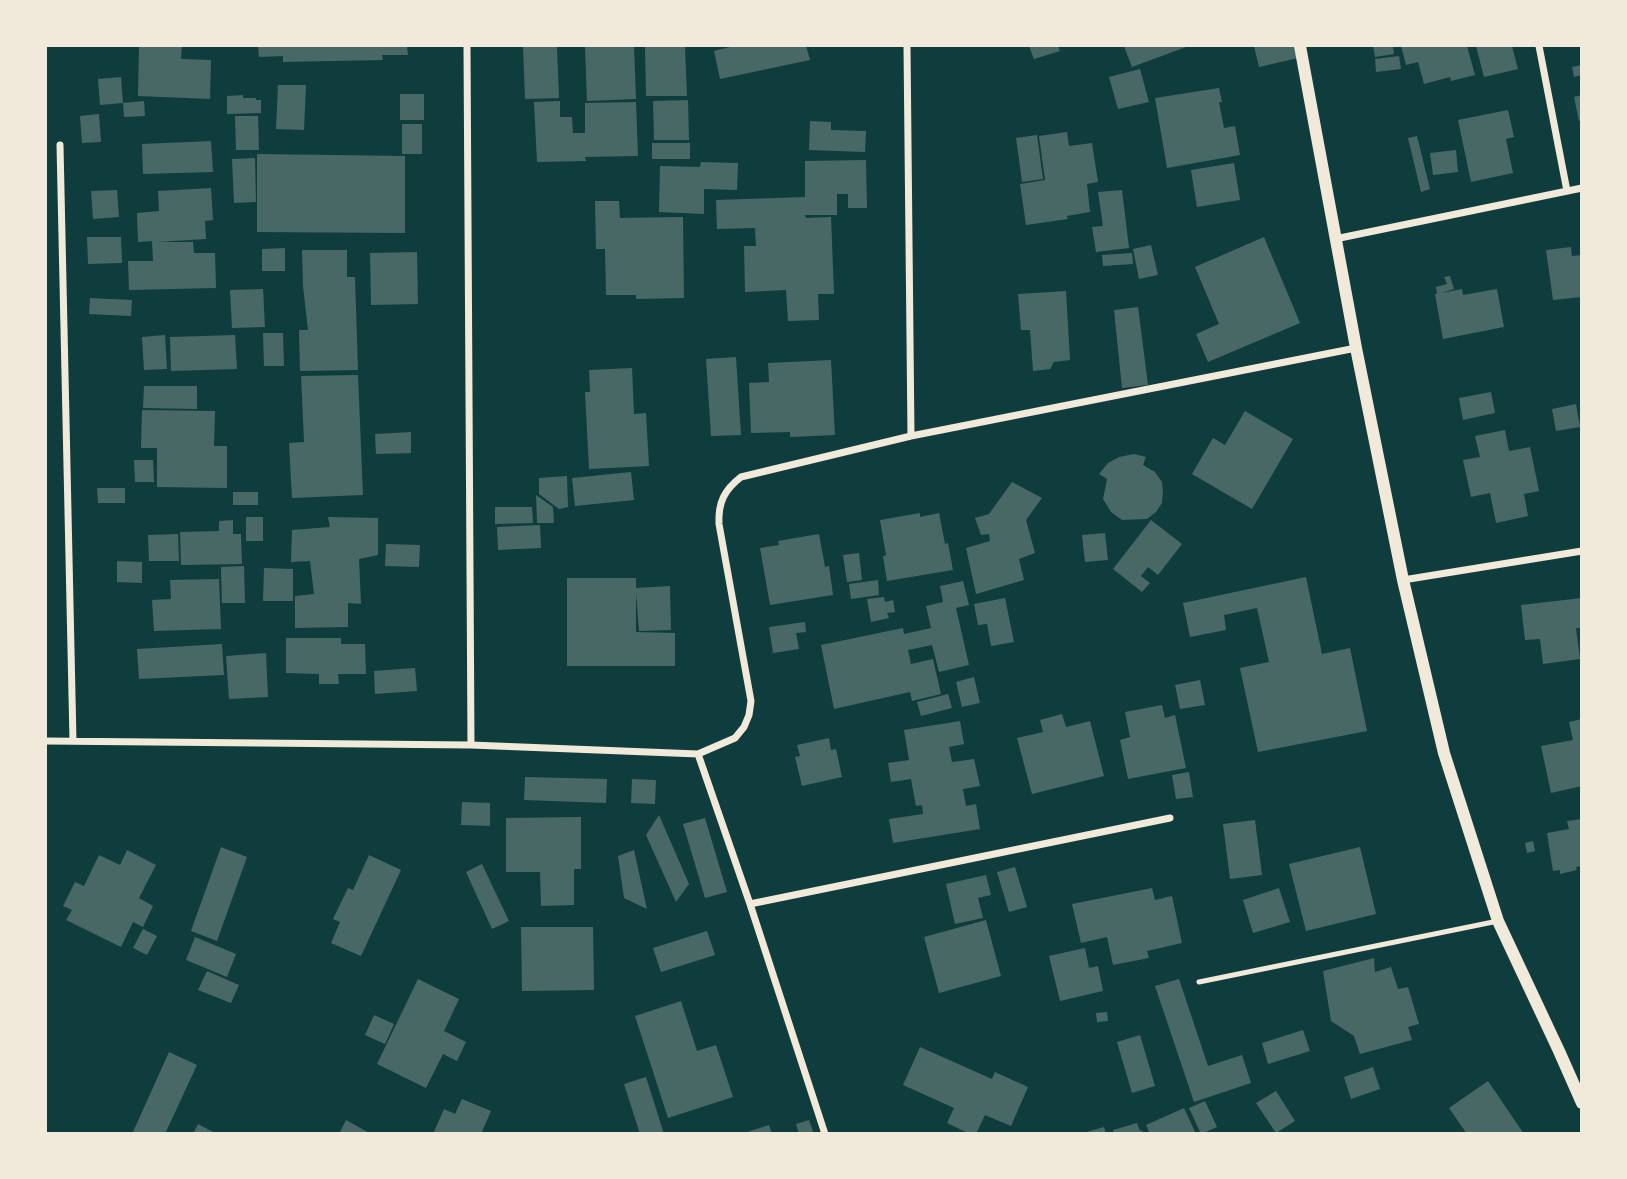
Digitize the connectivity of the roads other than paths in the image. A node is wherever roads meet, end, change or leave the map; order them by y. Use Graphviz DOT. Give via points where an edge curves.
graph roads {
  1 [pos="467,46"];
  2 [pos="907,46"];
  3 [pos="1300,46"];
  4 [pos="1539,46"];
  5 [pos="60,145"];
  6 [pos="1581,188"];
  7 [pos="1567,191"];
  8 [pos="1335,239"];
  9 [pos="1356,348"];
  10 [pos="911,436"];
  11 [pos="1581,551"];
  12 [pos="1403,580"];
  13 [pos="46,741"];
  14 [pos="73,741"];
  15 [pos="471,745"];
  16 [pos="698,754"];
  17 [pos="1170,818"];
  18 [pos="750,904"];
  19 [pos="1498,921"];
  20 [pos="1199,982"];
  21 [pos="1581,1103"];
  22 [pos="825,1133"];
  1 -- 15 [label="street"];
  2 -- 10 [label="street"];
  3 -- 8 [label="street"];
  4 -- 7 [label="street"];
  5 -- 14 [label="street"];
  6 -- 7 [label="street"];
  7 -- 8 [label="street"];
  8 -- 9 [label="street"];
  9 -- 10 [label="street"];
  9 -- 12 [label="street"];
  10 -- 16 [label="street" via="741,477 722,497 719,524 751,701 744,727 735,738"];
  11 -- 12 [label="street"];
  12 -- 19 [label="street" via="1444,753"];
  13 -- 14 [label="street"];
  14 -- 15 [label="street"];
  15 -- 16 [label="street"];
  16 -- 18 [label="street"];
  17 -- 18 [label="street"];
  18 -- 22 [label="street"];
  19 -- 20 [label="lane"];
  19 -- 21 [label="street"];
}
